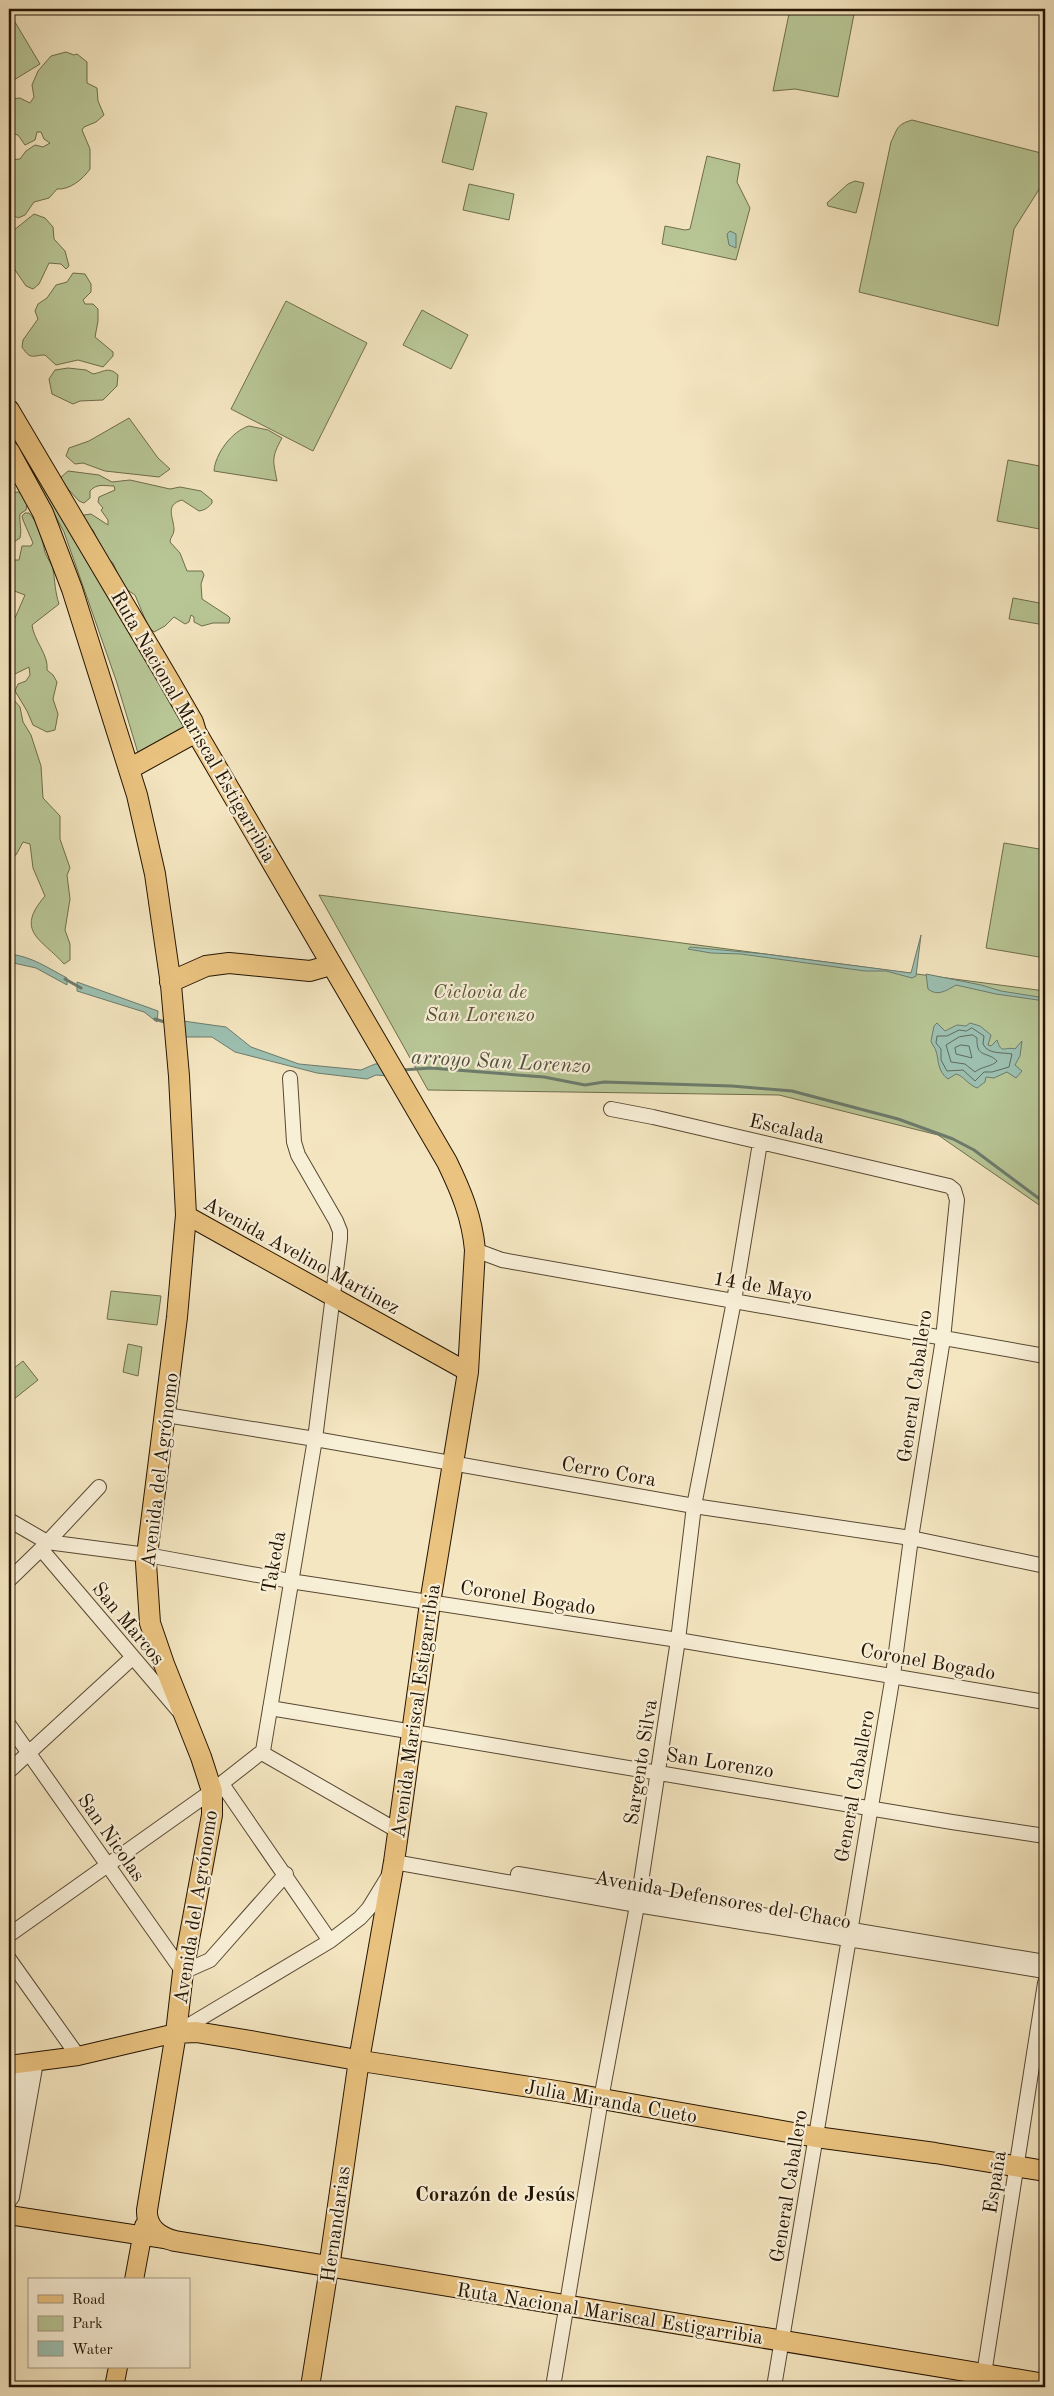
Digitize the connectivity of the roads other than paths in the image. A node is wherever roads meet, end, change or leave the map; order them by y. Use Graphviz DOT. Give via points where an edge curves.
graph roads {
  1 [pos="9,410"];
  2 [pos="9,451"];
  3 [pos="196,732"];
  4 [pos="128,769"];
  5 [pos="332,965"];
  6 [pos="170,983"];
  7 [pos="290,1078"];
  8 [pos="611,1109"];
  9 [pos="760,1143"];
  10 [pos="954,1190"];
  11 [pos="186,1215"];
  12 [pos="475,1250"];
  13 [pos="333,1291"];
  14 [pos="734,1301"];
  15 [pos="943,1339"];
  16 [pos="1045,1356"];
  17 [pos="469,1367"];
  18 [pos="166,1415"];
  19 [pos="315,1439"];
  20 [pos="453,1464"];
  21 [pos="99,1488"];
  22 [pos="694,1506"];
  23 [pos="9,1520"];
  24 [pos="912,1538"];
  25 [pos="44,1545"];
  26 [pos="147,1555"];
  27 [pos="1045,1566"];
  28 [pos="9,1580"];
  29 [pos="290,1580"];
  30 [pos="430,1603"];
  31 [pos="678,1640"];
  32 [pos="132,1658"];
  33 [pos="893,1675"];
  34 [pos="1045,1702"];
  35 [pos="270,1708"];
  36 [pos="188,1722"];
  37 [pos="9,1725"];
  38 [pos="412,1731"];
  39 [pos="28,1752"];
  40 [pos="262,1753"];
  41 [pos="9,1771"];
  42 [pos="659,1772"];
  43 [pos="217,1787"];
  44 [pos="871,1808"];
  45 [pos="398,1832"];
  46 [pos="1045,1836"];
  47 [pos="394,1861"];
  48 [pos="107,1864"];
  49 [pos="286,1874"];
  50 [pos="638,1900"];
  51 [pos="9,1935"];
  52 [pos="849,1935"];
  53 [pos="330,1941"];
  54 [pos="9,1959"];
  55 [pos="1045,1962"];
  56 [pos="183,1972"];
  57 [pos="1045,1972"];
  58 [pos="1045,1983"];
  59 [pos="176,2033"];
  60 [pos="78,2056"];
  61 [pos="359,2060"];
  62 [pos="23,2063"];
  63 [pos="601,2099"];
  64 [pos="816,2137"];
  65 [pos="9,2150"];
  66 [pos="1017,2166"];
  67 [pos="1045,2171"];
  68 [pos="9,2201"];
  69 [pos="146,2210"];
  70 [pos="9,2215"];
  71 [pos="142,2236"];
  72 [pos="174,2241"];
  73 [pos="329,2268"];
  74 [pos="134,2278"];
  75 [pos="566,2305"];
  76 [pos="782,2341"];
  77 [pos="118,2368"];
  78 [pos="983,2380"];
  79 [pos="1045,2384"];
  80 [pos="114,2387"];
  81 [pos="310,2387"];
  82 [pos="553,2387"];
  83 [pos="774,2387"];
  1 -- 3 [label="highway, Ruta Nacional Mariscal Estigarribia" via="167,677"];
  2 -- 4 [label="highway, Ruta Nacional Mariscal Estigarribia" via="58,550"];
  3 -- 4 [label="highway"];
  3 -- 5 [label="highway, Ruta Nacional Mariscal Estigarribia"];
  4 -- 6 [label="highway, Ruta Nacional Mariscal Estigarribia" via="154,874"];
  5 -- 6 [label="highway" via="310,971 229,963 206,966"];
  5 -- 12 [label="highway, Ruta Nacional Mariscal Estigarribia" via="460,1188 469,1211"];
  6 -- 11 [label="highway, Avenida del Agrónomo" via="179,1076"];
  7 -- 13 [label="street, Takeda" via="294,1142 298,1155 340,1231"];
  8 -- 9 [label="street, Escalada"];
  9 -- 10 [label="street, Escalada" via="949,1186"];
  9 -- 14 [label="street, Sargento Silva"];
  10 -- 15 [label="street, General Caballero" via="958,1200"];
  11 -- 13 [label="main road, Avenida Avelino Martinez"];
  11 -- 18 [label="highway, Avenida del Agrónomo"];
  12 -- 14 [label="street, 14 de Mayo" via="502,1260"];
  12 -- 17 [label="highway, Avenida Mariscal Estigarribia"];
  13 -- 17 [label="main road, Avenida Avelino Martinez"];
  13 -- 19 [label="street, Takeda"];
  14 -- 15 [label="street, 14 de Mayo"];
  14 -- 22 [label="street, Sargento Silva"];
  15 -- 16 [label="street, 14 de Mayo"];
  15 -- 24 [label="street, General Caballero"];
  17 -- 20 [label="highway, Avenida Mariscal Estigarribia"];
  18 -- 19 [label="street, Cerro Cora"];
  18 -- 26 [label="highway, Avenida del Agrónomo"];
  19 -- 20 [label="street, Cerro Cora"];
  19 -- 29 [label="street, Takeda"];
  20 -- 22 [label="street, Cerro Cora"];
  20 -- 30 [label="highway, Avenida Mariscal Estigarribia"];
  21 -- 25 [label="street"];
  22 -- 24 [label="street, Cerro Cora"];
  22 -- 31 [label="street, Sargento Silva"];
  23 -- 25 [label="street, Coronel Bogado"];
  24 -- 27 [label="street, Cerro Cora"];
  24 -- 33 [label="street, General Caballero"];
  25 -- 26 [label="street, Coronel Bogado"];
  25 -- 28 [label="street"];
  25 -- 32 [label="street, San Marcos"];
  26 -- 29 [label="street, Coronel Bogado"];
  26 -- 36 [label="highway, Avenida del Agrónomo" via="150,1623"];
  29 -- 30 [label="street, Coronel Bogado"];
  29 -- 35 [label="street, Takeda"];
  30 -- 31 [label="street, Coronel Bogado"];
  30 -- 38 [label="highway, Avenida Mariscal Estigarribia"];
  31 -- 33 [label="street, Coronel Bogado"];
  31 -- 42 [label="street, Sargento Silva"];
  32 -- 36 [label="street, San Marcos"];
  32 -- 39 [label="street"];
  33 -- 34 [label="street, Coronel Bogado"];
  33 -- 44 [label="street, General Caballero"];
  35 -- 38 [label="street, San Lorenzo"];
  35 -- 40 [label="street, Takeda"];
  36 -- 43 [label="highway, Avenida del Agrónomo"];
  37 -- 39 [label="street, San Nicolas"];
  38 -- 42 [label="street, San Lorenzo"];
  38 -- 45 [label="highway, Avenida Mariscal Estigarribia"];
  39 -- 41 [label="street"];
  39 -- 48 [label="street, San Nicolas"];
  40 -- 43 [label="street"];
  40 -- 45 [label="street"];
  42 -- 44 [label="street, San Lorenzo"];
  42 -- 50 [label="street, Sargento Silva"];
  43 -- 48 [label="street"];
  43 -- 49 [label="street"];
  43 -- 56 [label="highway, Avenida del Agrónomo"];
  44 -- 46 [label="street, San Lorenzo"];
  44 -- 52 [label="street, General Caballero"];
  45 -- 47 [label="highway, Avenida Mariscal Estigarribia"];
  47 -- 50 [label="street, Avenida Defensores del Chaco"];
  47 -- 53 [label="street" via="369,1908"];
  47 -- 61 [label="highway, Avenida Mariscal Estigarribia"];
  48 -- 51 [label="street"];
  48 -- 56 [label="street, San Nicolas"];
  49 -- 53 [label="street"];
  49 -- 56 [label="street" via="210,1960"];
  50 -- 52 [label="street, Avenida Defensores del Chaco"];
  50 -- 63 [label="street, Sargento Silva"];
  52 -- 55 [label="street, Avenida Defensores del Chaco"];
  52 -- 57 [label="street, Avenida Defensores del Chaco"];
  52 -- 64 [label="street, General Caballero"];
  53 -- 59 [label="street"];
  54 -- 60 [label="street"];
  56 -- 59 [label="highway, Avenida del Agrónomo"];
  58 -- 66 [label="street, España"];
  59 -- 60 [label="main road"];
  59 -- 61 [label="highway, Julia Miranda Cueto" via="196,2032"];
  59 -- 69 [label="highway, Avenida del Agrónomo"];
  60 -- 62 [label="main road"];
  61 -- 63 [label="highway, Julia Miranda Cueto"];
  61 -- 73 [label="highway, Hernandarias"];
  62 -- 65 [label="street"];
  62 -- 68 [label="street" via="12,2197"];
  63 -- 64 [label="highway, Julia Miranda Cueto"];
  63 -- 75 [label="street, Sargento Silva"];
  64 -- 66 [label="highway, Julia Miranda Cueto"];
  64 -- 76 [label="street, General Caballero"];
  66 -- 67 [label="highway, Julia Miranda Cueto"];
  66 -- 78 [label="street, España"];
  69 -- 71 [label="main road"];
  69 -- 72 [label="highway" via="155,2232"];
  70 -- 71 [label="main road"];
  71 -- 72 [label="main road"];
  71 -- 74 [label="main road"];
  72 -- 73 [label="highway, Ruta Nacional Mariscal Estigarribia"];
  73 -- 75 [label="highway, Ruta Nacional Mariscal Estigarribia"];
  73 -- 81 [label="main road, Hernandarias"];
  75 -- 76 [label="highway, Ruta Nacional Mariscal Estigarribia"];
  75 -- 82 [label="street, Sargento Silva"];
  76 -- 78 [label="highway, Ruta Nacional Mariscal Estigarribia"];
  76 -- 83 [label="street, General Caballero"];
  77 -- 80 [label="main road"];
  78 -- 79 [label="highway, Ruta Nacional Mariscal Estigarribia"];
}
